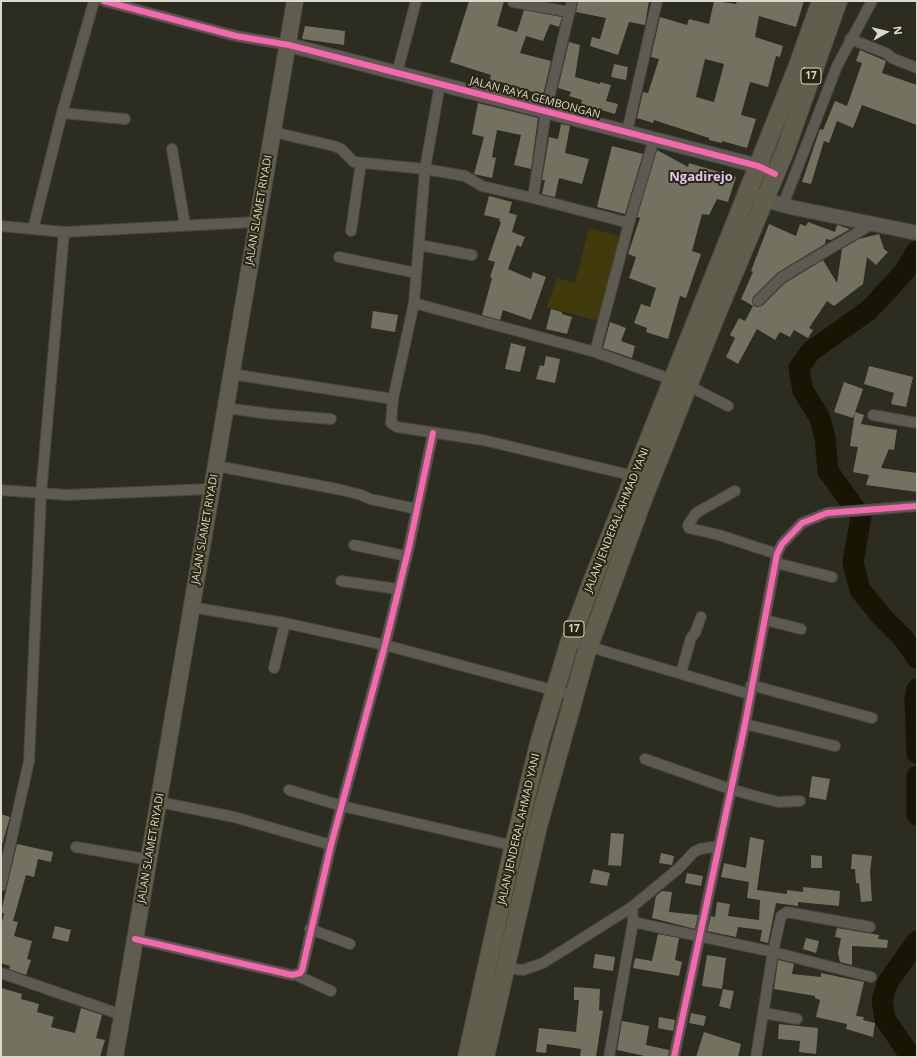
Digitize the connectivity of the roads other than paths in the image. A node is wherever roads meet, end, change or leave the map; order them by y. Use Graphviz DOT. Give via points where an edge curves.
graph roads {
  1 [pos="94,1"];
  2 [pos="104,1"];
  3 [pos="295,1"];
  4 [pos="416,1"];
  5 [pos="572,1"];
  6 [pos="657,1"];
  7 [pos="821,1"];
  8 [pos="838,1"];
  9 [pos="872,1"];
  10 [pos="513,2"];
  11 [pos="570,12"];
  12 [pos="850,39"];
  13 [pos="289,45"];
  14 [pos="917,68"];
  15 [pos="397,73"];
  16 [pos="440,84"];
  17 [pos="546,111"];
  18 [pos="62,113"];
  19 [pos="125,119"];
  20 [pos="273,132"];
  21 [pos="627,132"];
  22 [pos="654,139"];
  23 [pos="172,149"];
  24 [pos="361,163"];
  25 [pos="758,166"];
  26 [pos="425,169"];
  27 [pos="775,174"];
  28 [pos="746,194"];
  29 [pos="533,198"];
  30 [pos="764,200"];
  31 [pos="783,205"];
  32 [pos="256,222"];
  33 [pos="629,223"];
  34 [pos="872,224"];
  35 [pos="184,225"];
  36 [pos="1,226"];
  37 [pos="33,229"];
  38 [pos="351,231"];
  39 [pos="64,232"];
  40 [pos="913,232"];
  41 [pos="419,245"];
  42 [pos="472,255"];
  43 [pos="339,257"];
  44 [pos="416,273"];
  45 [pos="758,301"];
  46 [pos="414,303"];
  47 [pos="595,352"];
  48 [pos="231,374"];
  49 [pos="681,383"];
  50 [pos="393,399"];
  51 [pos="728,406"];
  52 [pos="226,408"];
  53 [pos="873,415"];
  54 [pos="331,419"];
  55 [pos="917,423"];
  56 [pos="433,433"];
  57 [pos="217,466"];
  58 [pos="634,476"];
  59 [pos="211,488"];
  60 [pos="1,490"];
  61 [pos="735,492"];
  62 [pos="41,494"];
  63 [pos="917,506"];
  64 [pos="417,509"];
  65 [pos="354,545"];
  66 [pos="406,556"];
  67 [pos="776,559"];
  68 [pos="832,577"];
  69 [pos="341,581"];
  70 [pos="398,589"];
  71 [pos="191,607"];
  72 [pos="701,617"];
  73 [pos="765,620"];
  74 [pos="285,623"];
  75 [pos="801,629"];
  76 [pos="570,641"];
  77 [pos="385,645"];
  78 [pos="589,647"];
  79 [pos="274,668"];
  80 [pos="681,673"];
  81 [pos="554,690"];
  82 [pos="750,690"];
  83 [pos="575,696"];
  84 [pos="872,718"];
  85 [pos="745,724"];
  86 [pos="835,746"];
  87 [pos="645,759"];
  88 [pos="730,789"];
  89 [pos="289,790"];
  90 [pos="800,801"];
  91 [pos="159,802"];
  92 [pos="342,806"];
  93 [pos="6,840"];
  94 [pos="331,846"];
  95 [pos="514,846"];
  96 [pos="719,846"];
  97 [pos="76,847"];
  98 [pos="150,860"];
  99 [pos="1,886"];
  100 [pos="632,907"];
  101 [pos="633,922"];
  102 [pos="870,928"];
  103 [pos="310,929"];
  104 [pos="700,936"];
  105 [pos="135,938"];
  106 [pos="350,944"];
  107 [pos="773,952"];
  108 [pos="506,968"];
  109 [pos="1,973"];
  110 [pos="296,974"];
  111 [pos="871,977"];
  112 [pos="331,991"];
  113 [pos="764,1013"];
  114 [pos="122,1015"];
  115 [pos="797,1018"];
  116 [pos="115,1057"];
  117 [pos="468,1057"];
  118 [pos="485,1057"];
  119 [pos="609,1057"];
  120 [pos="674,1057"];
  121 [pos="756,1057"];
  1 -- 18 [label="street"];
  2 -- 13 [label="street" via="236,36"];
  3 -- 13 [label="main road, JALAN SLAMET RIYADI"];
  4 -- 15 [label="street"];
  5 -- 11 [label="street"];
  6 -- 21 [label="street"];
  7 -- 25 [label="highway, JALAN JENDERAL AHMAD YANI / 17"];
  8 -- 27 [label="highway, JALAN JENDERAL AHMAD YANI / 17"];
  9 -- 12 [label="street"];
  10 -- 11 [label="street"];
  11 -- 17 [label="street"];
  12 -- 14 [label="street" via="886,52 892,58"];
  12 -- 31 [label="street"];
  13 -- 15 [label="street, JALAN RAYA GEMBONGAN"];
  13 -- 20 [label="main road, JALAN SLAMET RIYADI"];
  15 -- 16 [label="street, JALAN RAYA GEMBONGAN"];
  16 -- 17 [label="street, JALAN RAYA GEMBONGAN"];
  16 -- 26 [label="street"];
  17 -- 21 [label="street, JALAN RAYA GEMBONGAN"];
  17 -- 29 [label="street"];
  18 -- 19 [label="street"];
  18 -- 37 [label="street"];
  20 -- 24 [label="street" via="334,146 341,149 354,162"];
  20 -- 32 [label="main road, JALAN SLAMET RIYADI"];
  21 -- 22 [label="street, JALAN RAYA GEMBONGAN"];
  22 -- 25 [label="street, JALAN RAYA GEMBONGAN"];
  22 -- 33 [label="street"];
  23 -- 35 [label="street"];
  24 -- 26 [label="street"];
  24 -- 38 [label="street"];
  25 -- 27 [label="street, JALAN RAYA GEMBONGAN"];
  25 -- 28 [label="highway, JALAN JENDERAL AHMAD YANI / 17"];
  26 -- 29 [label="street" via="465,176 482,186"];
  26 -- 41 [label="street"];
  27 -- 30 [label="highway, JALAN JENDERAL AHMAD YANI / 17"];
  28 -- 30 [label="street"];
  28 -- 49 [label="highway, JALAN JENDERAL AHMAD YANI / 17"];
  29 -- 33 [label="street"];
  30 -- 31 [label="street"];
  30 -- 49 [label="highway, JALAN JENDERAL AHMAD YANI / 17"];
  31 -- 34 [label="street"];
  32 -- 35 [label="street"];
  32 -- 48 [label="main road, JALAN SLAMET RIYADI"];
  33 -- 47 [label="street"];
  34 -- 40 [label="street"];
  34 -- 45 [label="street" via="781,278"];
  35 -- 39 [label="street"];
  36 -- 37 [label="street"];
  37 -- 39 [label="street"];
  39 -- 62 [label="street"];
  41 -- 42 [label="street"];
  41 -- 44 [label="street"];
  43 -- 44 [label="street"];
  44 -- 46 [label="street"];
  46 -- 47 [label="street"];
  46 -- 50 [label="street"];
  47 -- 49 [label="street"];
  48 -- 50 [label="street"];
  48 -- 52 [label="main road, JALAN SLAMET RIYADI"];
  49 -- 51 [label="street"];
  49 -- 58 [label="highway, JALAN JENDERAL AHMAD YANI / 17"];
  49 -- 78 [label="highway, JALAN JENDERAL AHMAD YANI / 17" via="643,499"];
  50 -- 56 [label="street" via="390,420 392,426"];
  52 -- 54 [label="street"];
  52 -- 57 [label="main road, JALAN SLAMET RIYADI"];
  53 -- 55 [label="street"];
  56 -- 58 [label="street" via="532,450"];
  56 -- 64 [label="street"];
  57 -- 59 [label="main road, JALAN SLAMET RIYADI"];
  57 -- 64 [label="street" via="342,490"];
  58 -- 76 [label="highway, JALAN JENDERAL AHMAD YANI / 17"];
  59 -- 62 [label="street"];
  59 -- 71 [label="main road, JALAN SLAMET RIYADI"];
  60 -- 62 [label="street"];
  61 -- 67 [label="street" via="696,513 688,525 689,528 719,535"];
  62 -- 93 [label="street" via="29,761"];
  63 -- 67 [label="street" via="827,513 802,523 782,544"];
  64 -- 66 [label="street"];
  65 -- 66 [label="street"];
  66 -- 70 [label="street"];
  67 -- 68 [label="street"];
  67 -- 73 [label="street"];
  69 -- 70 [label="street"];
  70 -- 77 [label="street"];
  71 -- 74 [label="street"];
  71 -- 91 [label="main road, JALAN SLAMET RIYADI"];
  72 -- 80 [label="street" via="691,638"];
  73 -- 75 [label="street"];
  73 -- 82 [label="street"];
  74 -- 77 [label="street"];
  74 -- 79 [label="street"];
  76 -- 78 [label="street"];
  76 -- 81 [label="highway, JALAN JENDERAL AHMAD YANI / 17"];
  77 -- 81 [label="street"];
  77 -- 92 [label="street"];
  78 -- 80 [label="street"];
  78 -- 83 [label="highway, JALAN JENDERAL AHMAD YANI / 17"];
  80 -- 82 [label="street"];
  81 -- 83 [label="street"];
  81 -- 95 [label="highway, JALAN JENDERAL AHMAD YANI / 17"];
  82 -- 84 [label="street"];
  82 -- 85 [label="street"];
  83 -- 108 [label="highway, JALAN JENDERAL AHMAD YANI / 17" via="538,826"];
  85 -- 86 [label="street"];
  85 -- 88 [label="street"];
  87 -- 88 [label="street"];
  88 -- 90 [label="street" via="779,802"];
  88 -- 96 [label="street"];
  89 -- 92 [label="street"];
  91 -- 94 [label="street" via="234,816"];
  91 -- 98 [label="main road, JALAN SLAMET RIYADI"];
  92 -- 94 [label="street"];
  92 -- 95 [label="street"];
  93 -- 99 [label="street"];
  94 -- 103 [label="street"];
  95 -- 117 [label="highway, JALAN JENDERAL AHMAD YANI / 17"];
  96 -- 100 [label="street" via="694,852 678,869"];
  96 -- 104 [label="street"];
  97 -- 98 [label="street"];
  98 -- 105 [label="main road, JALAN SLAMET RIYADI"];
  100 -- 101 [label="street"];
  100 -- 108 [label="street" via="535,967 524,970"];
  101 -- 104 [label="street"];
  101 -- 119 [label="street"];
  102 -- 107 [label="street" via="787,912 781,916"];
  103 -- 106 [label="street"];
  103 -- 110 [label="street" via="302,970"];
  104 -- 107 [label="street"];
  104 -- 120 [label="street"];
  105 -- 110 [label="street" via="274,972"];
  105 -- 114 [label="main road, JALAN SLAMET RIYADI"];
  107 -- 111 [label="street"];
  107 -- 113 [label="street"];
  108 -- 118 [label="highway, JALAN JENDERAL AHMAD YANI / 17"];
  109 -- 114 [label="street"];
  110 -- 112 [label="street"];
  113 -- 115 [label="street"];
  113 -- 121 [label="street"];
  114 -- 116 [label="main road, JALAN SLAMET RIYADI"];
}
